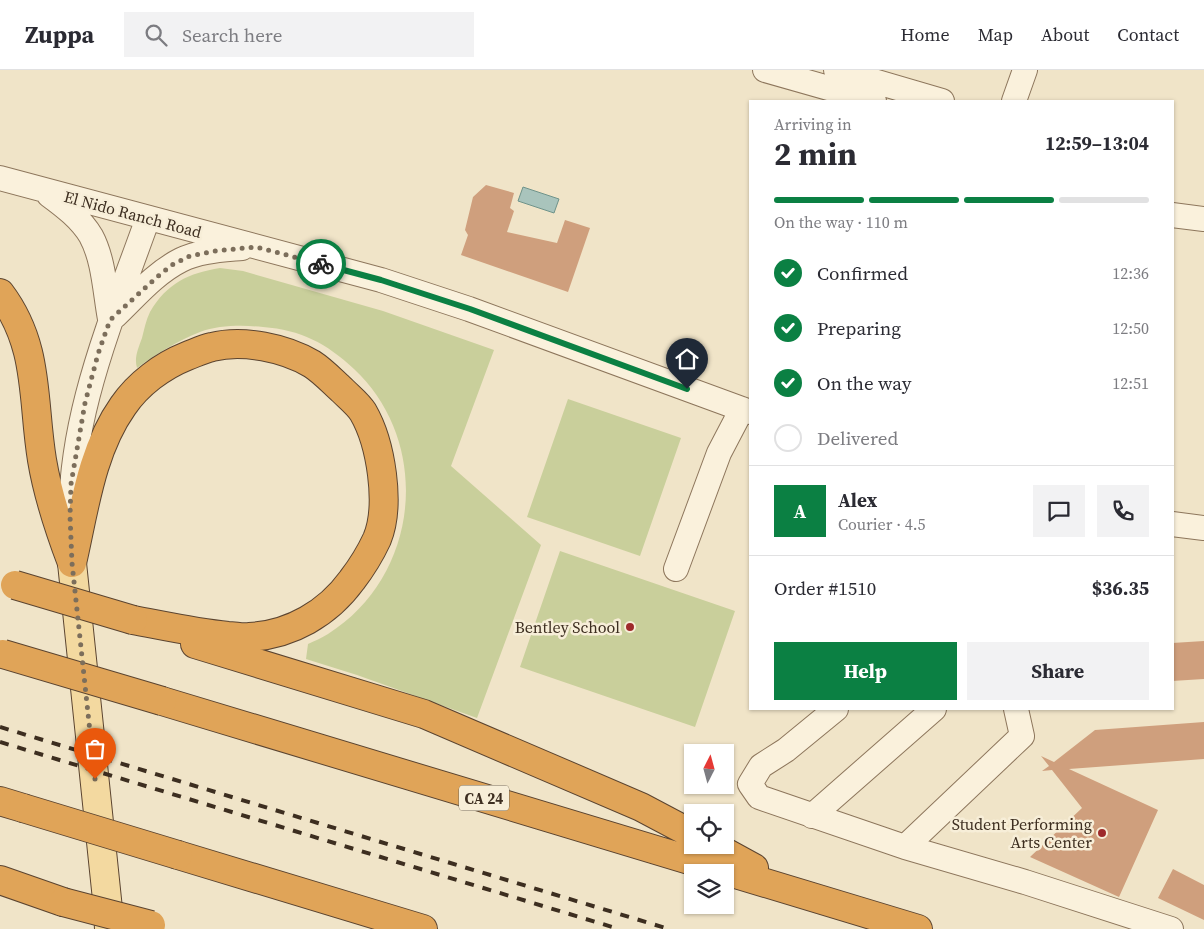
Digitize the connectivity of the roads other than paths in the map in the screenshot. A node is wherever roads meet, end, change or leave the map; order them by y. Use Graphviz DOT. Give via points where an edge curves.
graph roads {
  1 [pos="765,70"];
  2 [pos="836,70"];
  3 [pos="1026,70"];
  4 [pos="870,100"];
  5 [pos="939,100"];
  6 [pos="1014,100"];
  7 [pos="0,178"];
  8 [pos="44,190"];
  9 [pos="1174,215"];
  10 [pos="148,218"];
  11 [pos="1204,218"];
  12 [pos="256,247"];
  13 [pos="0,293"];
  14 [pos="110,320"];
  15 [pos="746,410"];
  16 [pos="1174,524"];
  17 [pos="1204,528"];
  18 [pos="72,563"];
  19 [pos="676,569"];
  20 [pos="5,582"];
  21 [pos="133,620"];
  22 [pos="2,653"];
  23 [pos="835,710"];
  24 [pos="933,710"];
  25 [pos="1016,710"];
  26 [pos="11,805"];
  27 [pos="812,816"];
  28 [pos="684,830"];
  29 [pos="905,847"];
  30 [pos="729,854"];
  31 [pos="0,880"];
  32 [pos="0,888"];
  33 [pos="806,896"];
  34 [pos="63,902"];
  35 [pos="107,922"];
  36 [pos="158,927"];
  37 [pos="422,929"];
  38 [pos="918,929"];
  39 [pos="1171,929"];
  1 -- 4 [label="street"];
  2 -- 5 [label="street"];
  3 -- 6 [label="street"];
  7 -- 8 [label="street, El Nido Ranch Road"];
  8 -- 10 [label="street, El Nido Ranch Road"];
  8 -- 14 [label="street" via="90,234 102,269"];
  9 -- 11 [label="street"];
  10 -- 12 [label="street, El Nido Ranch Road"];
  10 -- 14 [label="street"];
  12 -- 14 [label="street" via="208,252 181,260 157,277"];
  12 -- 15 [label="street, El Nido Ranch Road" via="381,280 470,309"];
  13 -- 18 [label="highway" via="18,320 26,342 46,486"];
  14 -- 18 [label="street" via="89,386 76,452 71,484"];
  15 -- 19 [label="street" via="719,452"];
  16 -- 17 [label="street"];
  18 -- 21 [label="highway" via="105,437 123,406 156,373 211,347 241,344 282,351 313,365 338,386 362,411 376,440 382,474 378,537 364,565 341,595 317,616 287,630 249,637"];
  18 -- 35 [label="main road"];
  20 -- 21 [label="highway, bridge"];
  21 -- 28 [label="highway" via="207,648 424,714 641,807"];
  22 -- 33 [label="highway, CA 24, bridge"];
  23 -- 27 [label="street" via="761,766 750,784 760,797"];
  24 -- 27 [label="street"];
  25 -- 29 [label="street" via="1022,736"];
  26 -- 37 [label="highway, bridge"];
  27 -- 29 [label="street"];
  29 -- 39 [label="street"];
  30 -- 33 [label="highway"];
  31 -- 34 [label="highway"];
  32 -- 34 [label="highway"];
  33 -- 38 [label="highway, CA 24"];
  34 -- 36 [label="highway, bridge"];
}
